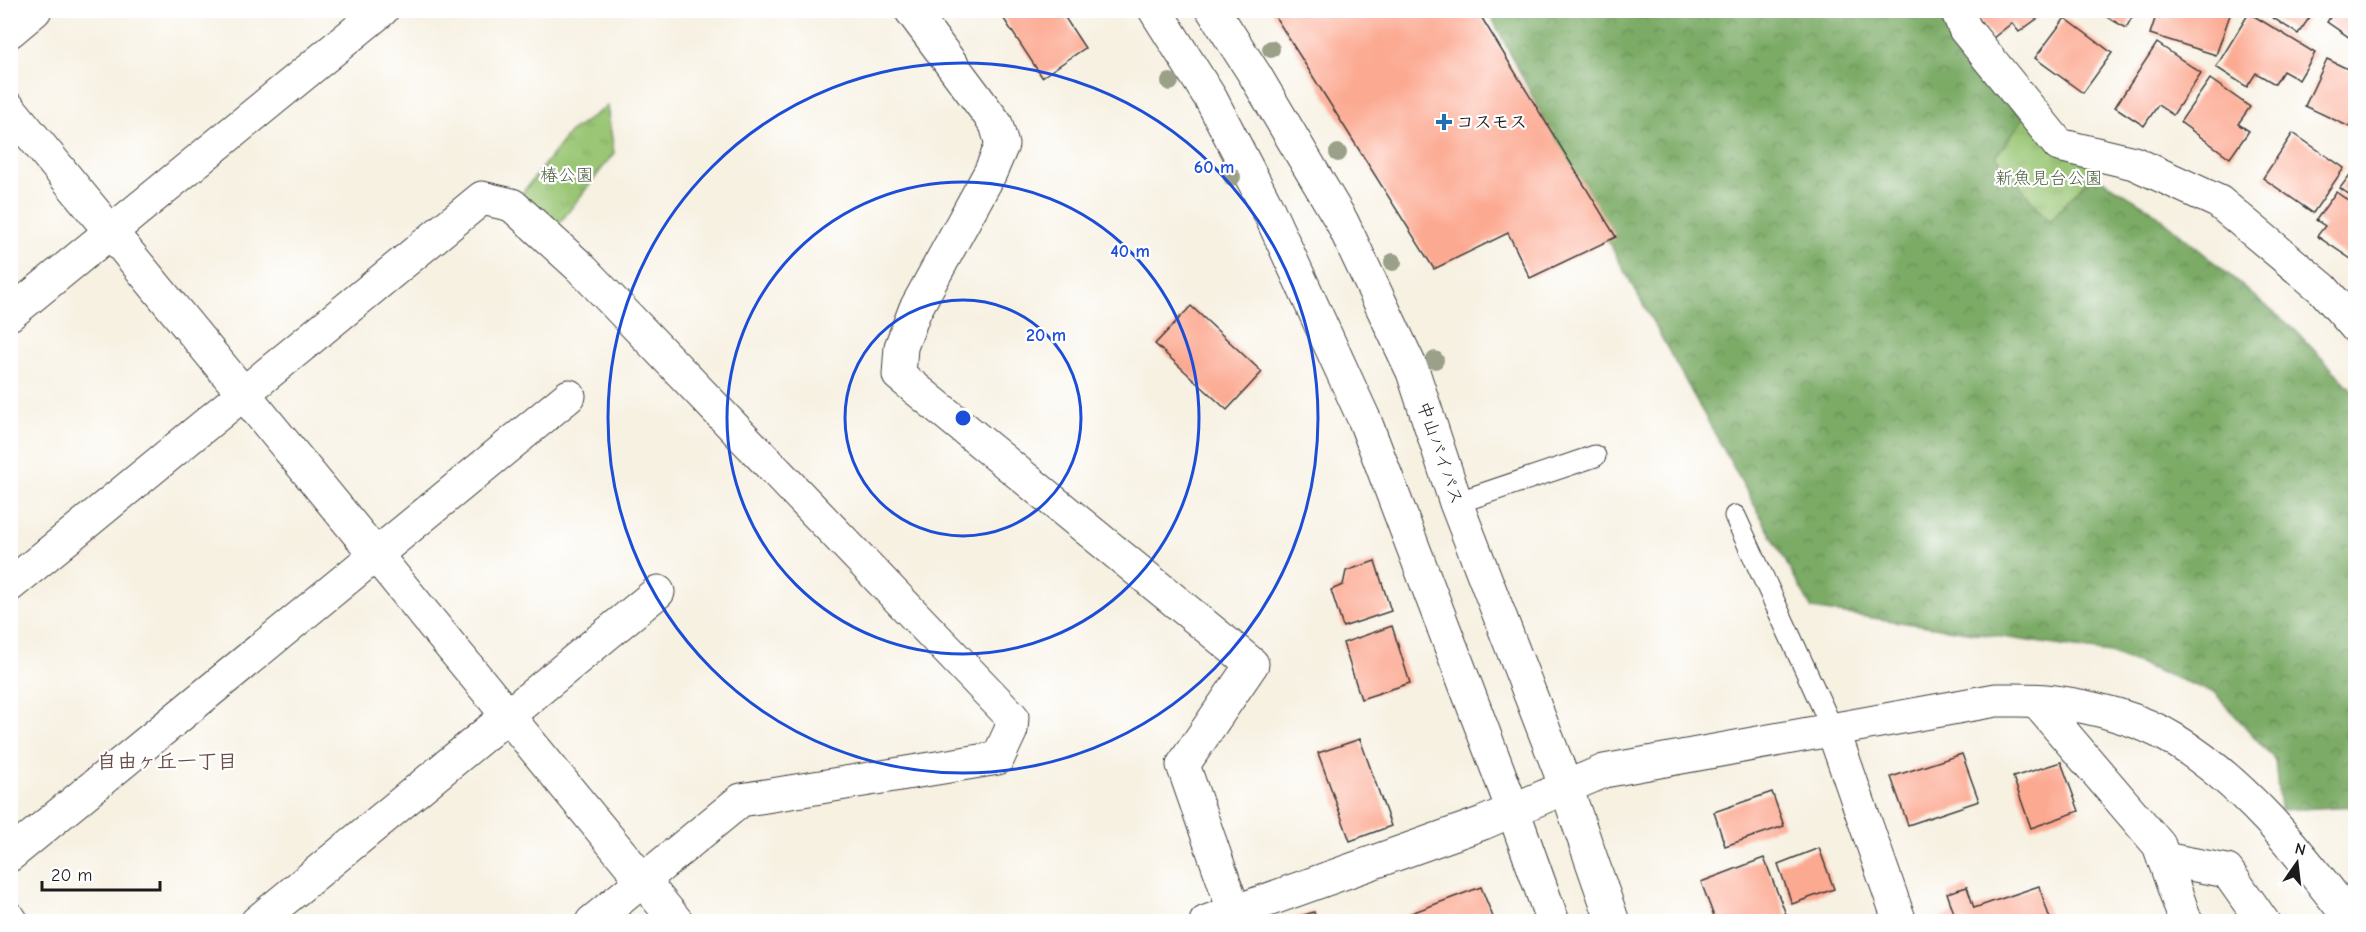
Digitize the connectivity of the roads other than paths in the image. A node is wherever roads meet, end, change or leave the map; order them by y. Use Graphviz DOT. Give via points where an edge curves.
graph roads {
  1 [pos="35,10"];
  2 [pos="382,10"];
  3 [pos="911,10"];
  4 [pos="1155,10"];
  5 [pos="1213,10"];
  6 [pos="1957,10"];
  7 [pos="10,31"];
  8 [pos="10,109"];
  9 [pos="111,232"];
  10 [pos="10,314"];
  11 [pos="2355,327"];
  12 [pos="244,394"];
  13 [pos="569,396"];
  14 [pos="1595,456"];
  15 [pos="1456,503"];
  16 [pos="1735,516"];
  17 [pos="376,555"];
  18 [pos="10,585"];
  19 [pos="658,592"];
  20 [pos="2036,700"];
  21 [pos="508,715"];
  22 [pos="1833,730"];
  23 [pos="1566,787"];
  24 [pos="1514,810"];
  25 [pos="10,855"];
  26 [pos="2164,859"];
  27 [pos="643,880"];
  28 [pos="1226,918"];
  29 [pos="257,921"];
  30 [pos="592,921"];
  31 [pos="677,921"];
  32 [pos="1553,921"];
  33 [pos="1613,921"];
  34 [pos="1900,921"];
  35 [pos="2186,921"];
  36 [pos="2262,921"];
  37 [pos="2353,921"];
  1 -- 7 [label="street"];
  2 -- 9 [label="street"];
  3 -- 28 [label="street" via="996,124 1002,145 915,310 902,347 899,375 1252,664 1184,765"];
  4 -- 24 [label="street" via="1211,99 1254,182 1365,421"];
  5 -- 15 [label="street, 中山バイパス" via="1342,222 1413,372"];
  6 -- 11 [label="street" via="1965,29 2059,145 2134,163 2219,202 2324,289"];
  8 -- 9 [label="street"];
  9 -- 10 [label="street"];
  9 -- 12 [label="street"];
  12 -- 17 [label="street"];
  12 -- 18 [label="street"];
  12 -- 27 [label="street" via="482,198 512,205 579,267 1012,717 1011,730 998,758 741,800"];
  13 -- 17 [label="street"];
  14 -- 15 [label="lane"];
  15 -- 23 [label="street, 中山バイパス"];
  16 -- 22 [label="lane"];
  17 -- 21 [label="street"];
  17 -- 25 [label="street"];
  19 -- 21 [label="street"];
  20 -- 22 [label="street" via="1996,700"];
  20 -- 26 [label="street" via="2159,845"];
  20 -- 37 [label="street" via="2117,715 2173,739 2223,775 2280,829"];
  21 -- 27 [label="street"];
  21 -- 29 [label="street"];
  22 -- 23 [label="street" via="1604,771"];
  22 -- 34 [label="street"];
  23 -- 24 [label="street"];
  23 -- 33 [label="street, 中山バイパス"];
  24 -- 28 [label="street"];
  24 -- 32 [label="street"];
  26 -- 35 [label="street"];
  26 -- 36 [label="street" via="2227,871"];
  27 -- 30 [label="street"];
  27 -- 31 [label="street"];
}
